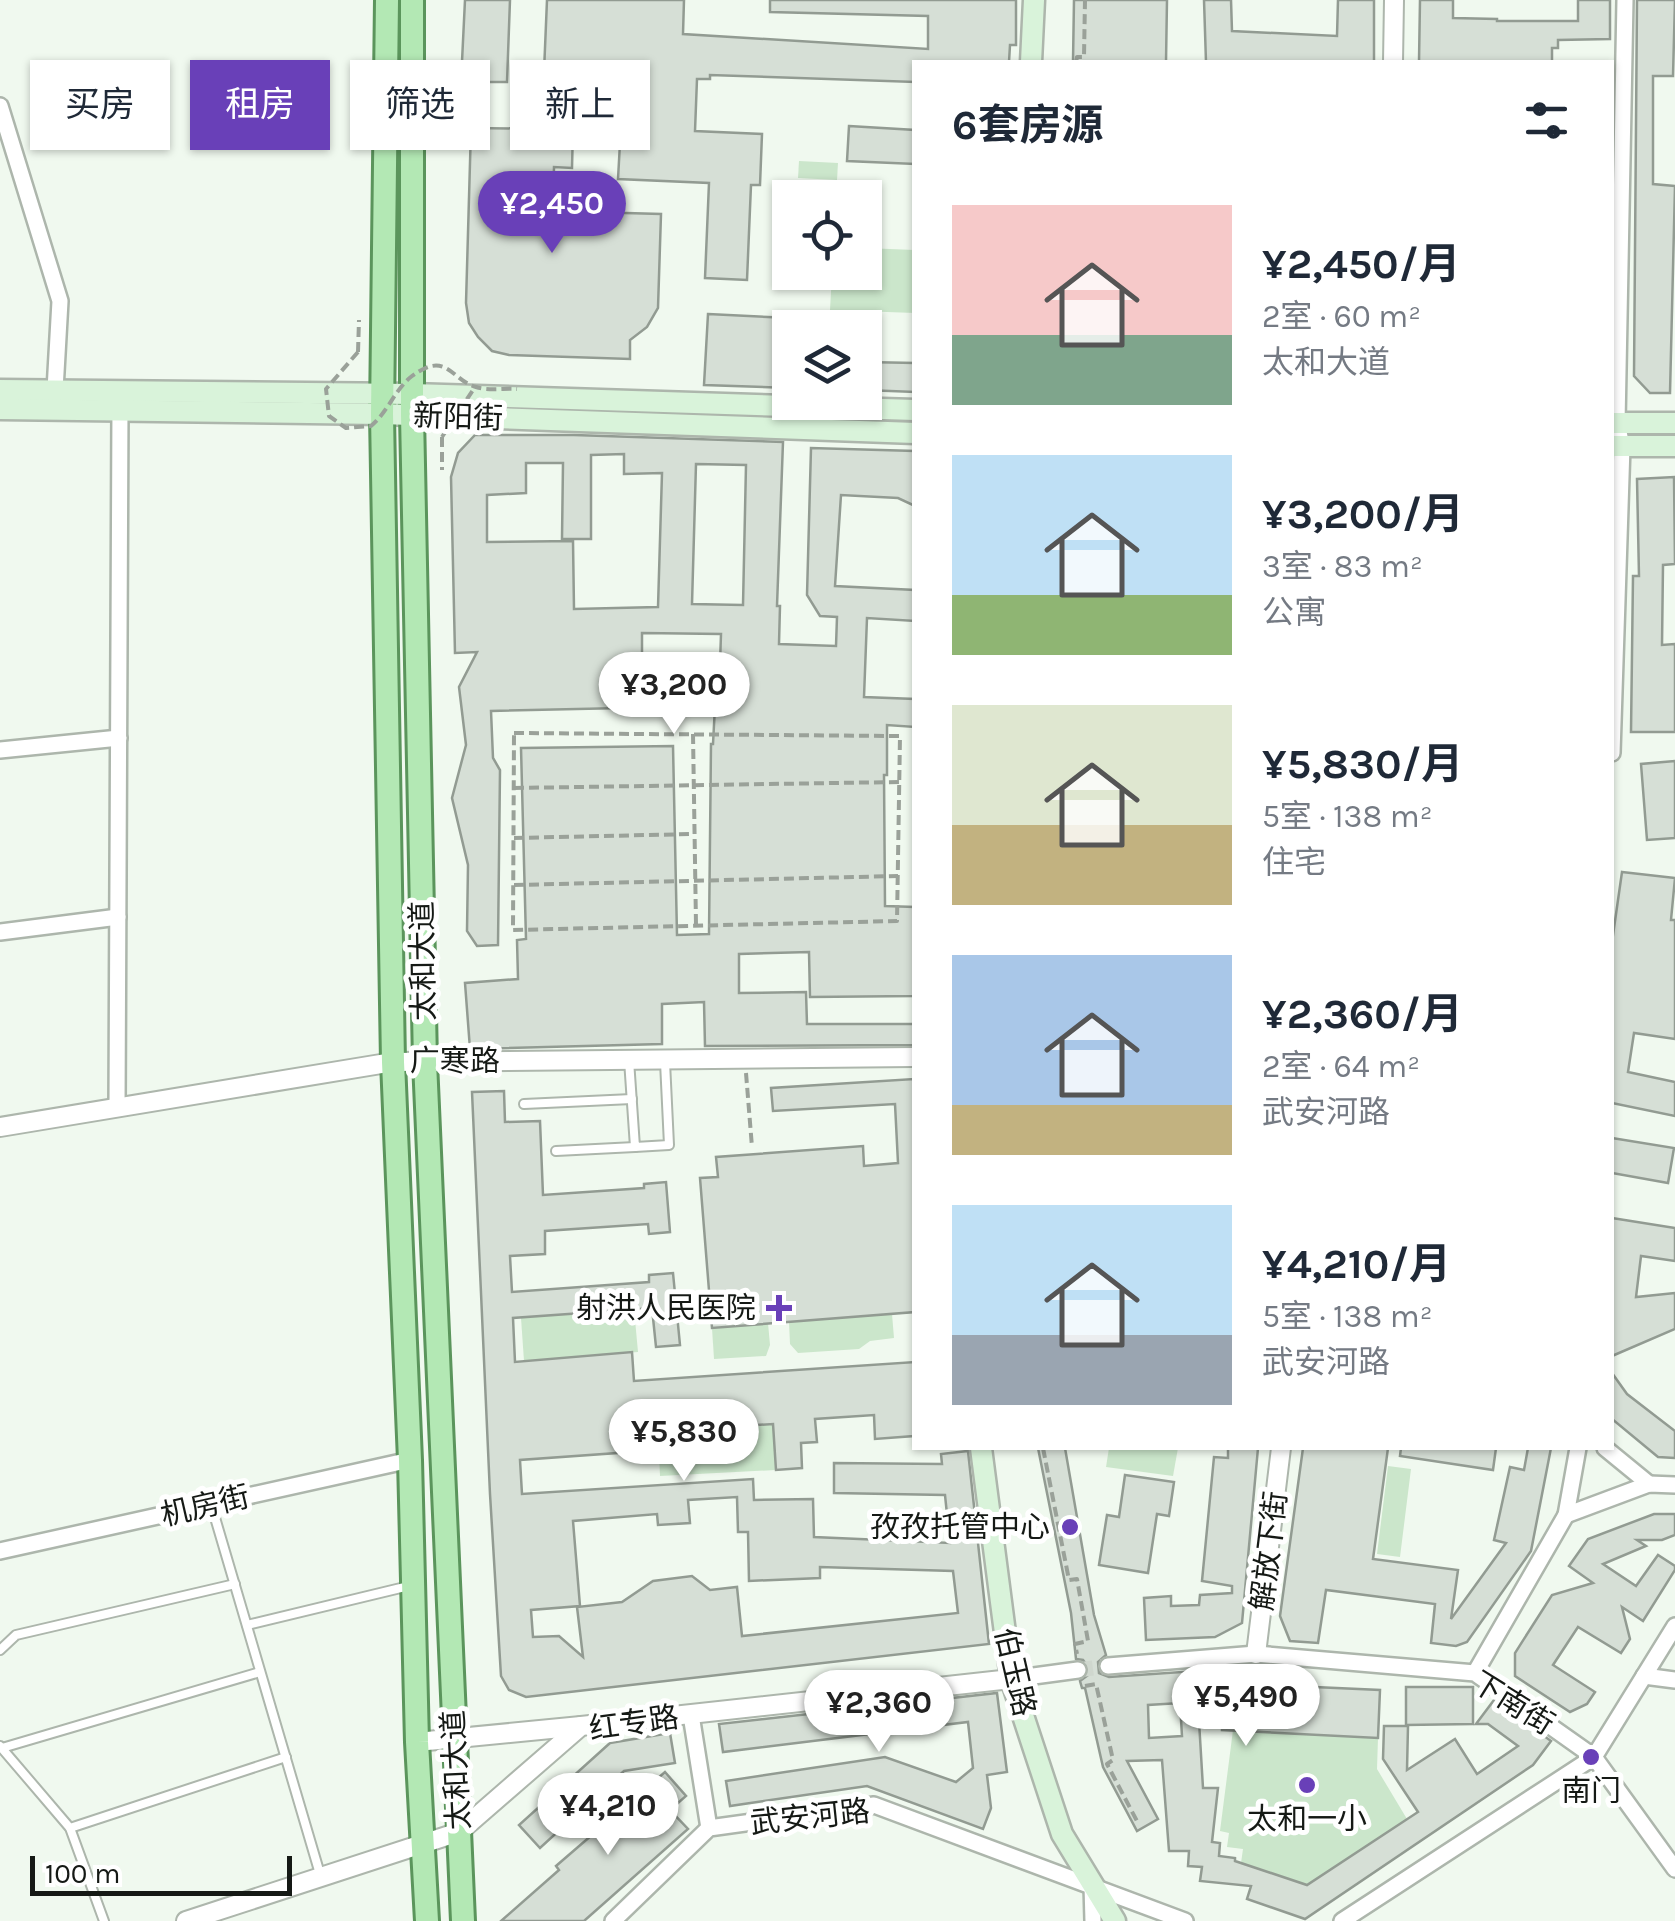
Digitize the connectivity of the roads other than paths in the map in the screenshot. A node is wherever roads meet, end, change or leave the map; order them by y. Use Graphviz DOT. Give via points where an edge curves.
graph roads {
  1 [pos="387,0"];
  2 [pos="412,0"];
  3 [pos="1034,0"];
  4 [pos="1394,0"];
  5 [pos="1625,0"];
  6 [pos="1031,60"];
  7 [pos="1393,60"];
  8 [pos="0,106"];
  9 [pos="0,390"];
  10 [pos="55,390"];
  11 [pos="120,400"];
  12 [pos="382,404"];
  13 [pos="412,405"];
  14 [pos="0,409"];
  15 [pos="912,410"];
  16 [pos="1615,423"];
  17 [pos="1675,424"];
  18 [pos="912,433"];
  19 [pos="1617,446"];
  20 [pos="1675,446"];
  21 [pos="1614,669"];
  22 [pos="119,738"];
  23 [pos="0,750"];
  24 [pos="118,917"];
  25 [pos="0,932"];
  26 [pos="912,1057"];
  27 [pos="629,1060"];
  28 [pos="664,1060"];
  29 [pos="393,1062"];
  30 [pos="425,1062"];
  31 [pos="632,1099"];
  32 [pos="524,1104"];
  33 [pos="117,1108"];
  34 [pos="0,1127"];
  35 [pos="634,1147"];
  36 [pos="556,1152"];
  37 [pos="981,1450"];
  38 [pos="1281,1450"];
  39 [pos="1578,1450"];
  40 [pos="1606,1450"];
  41 [pos="410,1460"];
  42 [pos="1649,1484"];
  43 [pos="1675,1485"];
  44 [pos="211,1504"];
  45 [pos="1566,1515"];
  46 [pos="0,1552"];
  47 [pos="235,1584"];
  48 [pos="413,1584"];
  49 [pos="247,1625"];
  50 [pos="1675,1626"];
  51 [pos="0,1650"];
  52 [pos="1256,1654"];
  53 [pos="1108,1666"];
  54 [pos="1079,1667"];
  55 [pos="260,1672"];
  56 [pos="1475,1673"];
  57 [pos="1644,1676"];
  58 [pos="1011,1679"];
  59 [pos="1675,1680"];
  60 [pos="692,1716"];
  61 [pos="581,1726"];
  62 [pos="454,1739"];
  63 [pos="417,1742"];
  64 [pos="1,1747"];
  65 [pos="1594,1757"];
  66 [pos="286,1758"];
  67 [pos="70,1828"];
  68 [pos="709,1828"];
  69 [pos="459,1832"];
  70 [pos="422,1844"];
  71 [pos="1675,1869"];
  72 [pos="321,1876"];
  73 [pos="1092,1885"];
  74 [pos="104,1921"];
  75 [pos="186,1921"];
  76 [pos="427,1921"];
  77 [pos="463,1921"];
  78 [pos="613,1921"];
  79 [pos="1093,1921"];
  80 [pos="1115,1921"];
  81 [pos="1123,1921"];
  82 [pos="1185,1921"];
  83 [pos="1342,1921"];
  1 -- 12 [label="main road, 太和大道"];
  2 -- 13 [label="main road, 太和大道"];
  3 -- 6 [label="main road"];
  4 -- 7 [label="street"];
  5 -- 16 [label="street"];
  8 -- 10 [label="street" via="60,301"];
  9 -- 10 [label="main road, 新阳街"];
  10 -- 11 [label="main road, 新阳街"];
  11 -- 12 [label="main road, 新阳街"];
  11 -- 14 [label="main road, 新阳街"];
  11 -- 22 [label="street"];
  12 -- 13 [label="main road, 新阳街"];
  12 -- 29 [label="main road, 太和大道"];
  13 -- 15 [label="main road, 新阳街"];
  13 -- 18 [label="main road, 新阳街"];
  13 -- 30 [label="main road, 太和大道"];
  16 -- 17 [label="main road"];
  16 -- 19 [label="street"];
  19 -- 20 [label="main road"];
  19 -- 21 [label="street"];
  22 -- 23 [label="street"];
  22 -- 24 [label="street"];
  24 -- 25 [label="street"];
  24 -- 33 [label="street"];
  26 -- 28 [label="street, 广寒路"];
  27 -- 28 [label="street, 广寒路"];
  27 -- 30 [label="street, 广寒路"];
  27 -- 31 [label="lane"];
  28 -- 35 [label="lane" via="669,1145"];
  29 -- 30 [label="street, 广寒路"];
  29 -- 33 [label="street, 广寒路"];
  29 -- 41 [label="main road, 太和大道"];
  30 -- 62 [label="main road, 太和大道"];
  31 -- 32 [label="lane"];
  31 -- 35 [label="lane"];
  33 -- 34 [label="street, 广寒路"];
  35 -- 36 [label="lane"];
  37 -- 58 [label="main road, 伯玉路"];
  38 -- 52 [label="street, 解放下街"];
  39 -- 45 [label="street"];
  40 -- 42 [label="street"];
  41 -- 44 [label="street, 机房街"];
  41 -- 48 [label="main road, 太和大道"];
  42 -- 43 [label="street"];
  42 -- 45 [label="street"];
  44 -- 46 [label="street, 机房街"];
  44 -- 47 [label="lane"];
  45 -- 56 [label="street"];
  47 -- 49 [label="lane"];
  47 -- 51 [label="lane" via="16,1635"];
  48 -- 49 [label="lane"];
  48 -- 63 [label="main road, 太和大道"];
  49 -- 55 [label="lane"];
  50 -- 57 [label="street"];
  52 -- 53 [label="street, 下南街"];
  52 -- 56 [label="street, 下南街"];
  54 -- 58 [label="street"];
  55 -- 64 [label="lane"];
  55 -- 66 [label="lane"];
  56 -- 65 [label="street, 下南街"];
  57 -- 59 [label="street"];
  57 -- 65 [label="street"];
  58 -- 60 [label="street, 红专路"];
  58 -- 73 [label="main road, 伯玉路" via="1062,1834"];
  60 -- 61 [label="street, 红专路"];
  60 -- 68 [label="street"];
  61 -- 62 [label="street"];
  61 -- 69 [label="street, 红专路"];
  62 -- 63 [label="street"];
  62 -- 69 [label="main road, 太和大道"];
  63 -- 70 [label="main road, 太和大道"];
  64 -- 67 [label="lane"];
  65 -- 71 [label="street, 下南街"];
  65 -- 83 [label="street"];
  66 -- 67 [label="lane"];
  66 -- 72 [label="lane"];
  67 -- 74 [label="lane"];
  68 -- 73 [label="street, 武安河路" via="874,1805"];
  68 -- 78 [label="street, 武安河路"];
  69 -- 70 [label="street, 红专路"];
  69 -- 77 [label="main road, 太和大道"];
  70 -- 72 [label="street, 红专路"];
  70 -- 76 [label="main road, 太和大道"];
  72 -- 75 [label="street, 红专路"];
  73 -- 79 [label="street"];
  73 -- 80 [label="main road"];
  73 -- 81 [label="main road, 武安河路"];
  73 -- 82 [label="street"];
}
